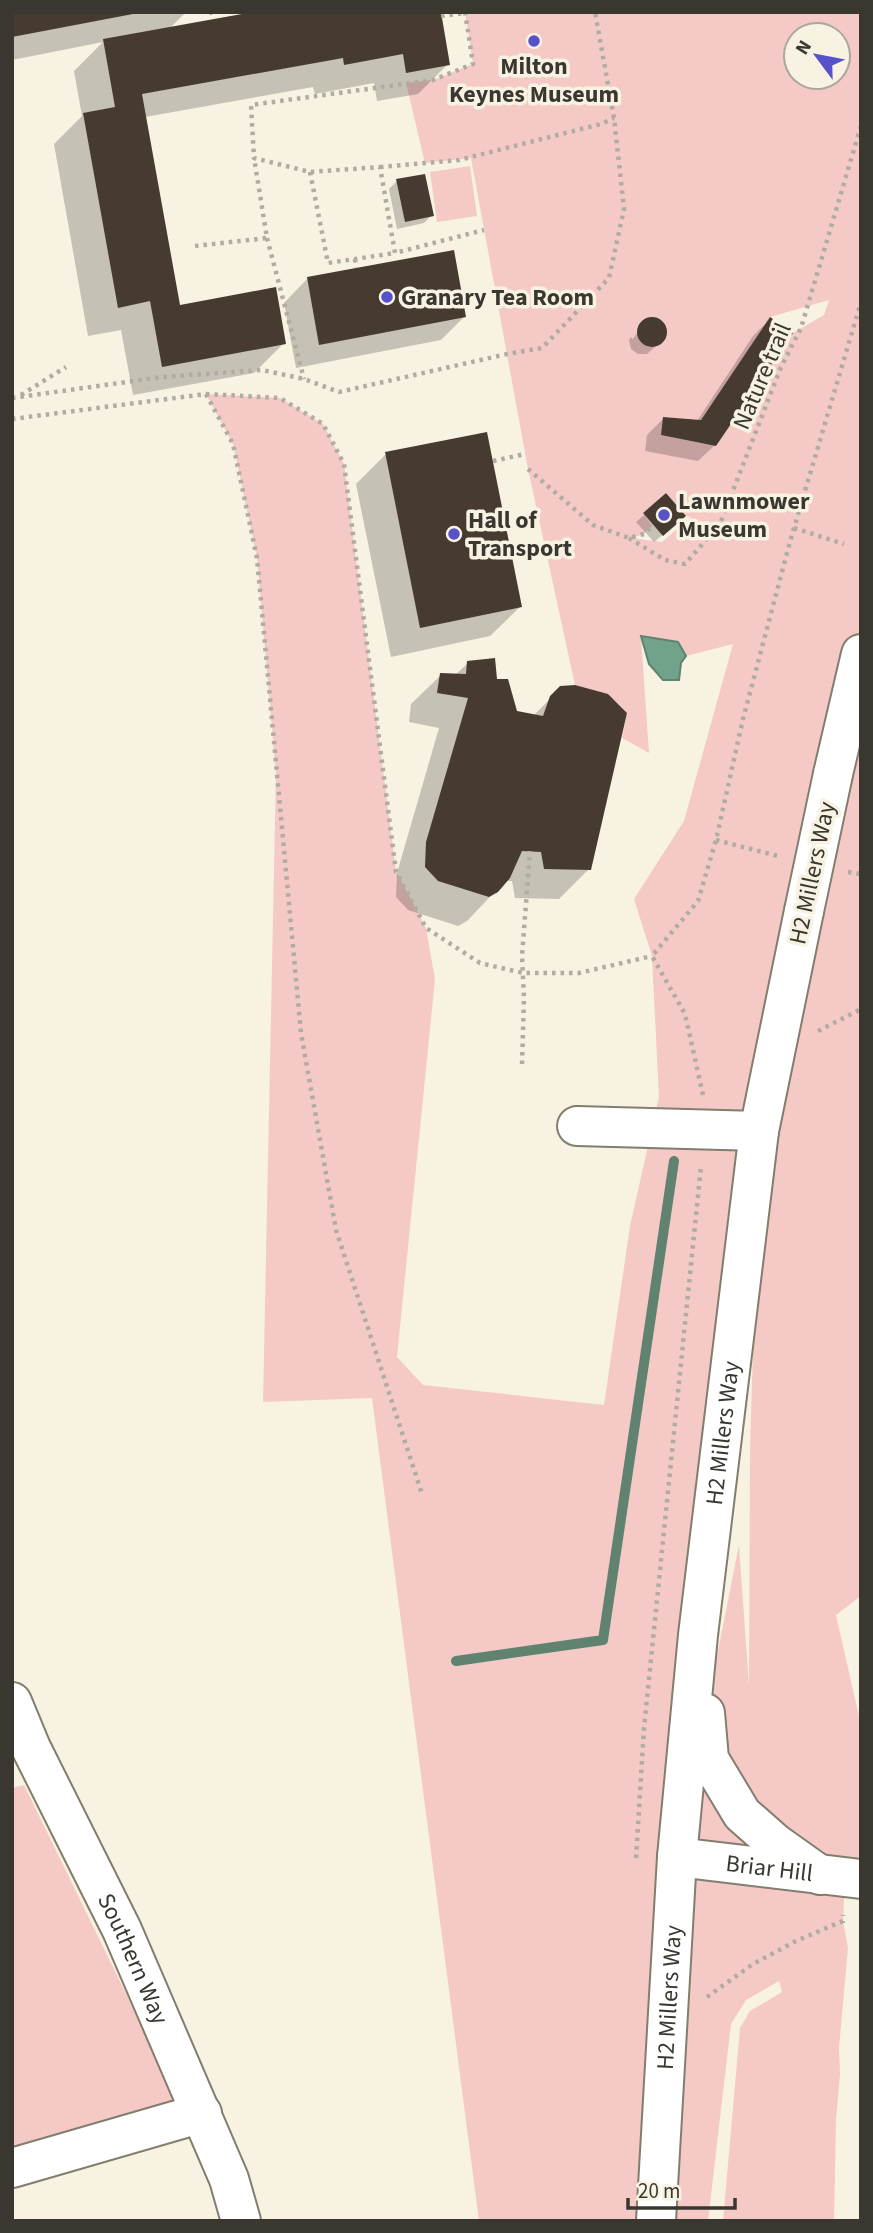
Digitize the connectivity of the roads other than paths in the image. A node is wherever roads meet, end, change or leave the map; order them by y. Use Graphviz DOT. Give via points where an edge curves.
graph roads {
  1 [pos="861,654"];
  2 [pos="577,1126"];
  3 [pos="759,1131"];
  4 [pos="698,1634"];
  5 [pos="12,1702"];
  6 [pos="21,1754"];
  7 [pos="677,1857"];
  8 [pos="842,1878"];
  9 [pos="202,2113"];
  10 [pos="12,2168"];
  11 [pos="241,2221"];
  12 [pos="656,2221"];
  1 -- 3 [label="street, H2 Millers Way, bridge"];
  2 -- 3 [label="street"];
  3 -- 4 [label="street, H2 Millers Way"];
  4 -- 7 [label="street, H2 Millers Way"];
  4 -- 8 [label="street" via="709,1759 742,1814 775,1843"];
  5 -- 6 [label="street, Southern Way"];
  6 -- 9 [label="street, Southern Way" via="121,1930"];
  7 -- 8 [label="street, Briar Hill"];
  7 -- 12 [label="street, H2 Millers Way"];
  9 -- 10 [label="street"];
  9 -- 11 [label="street, Southern Way"];
}
